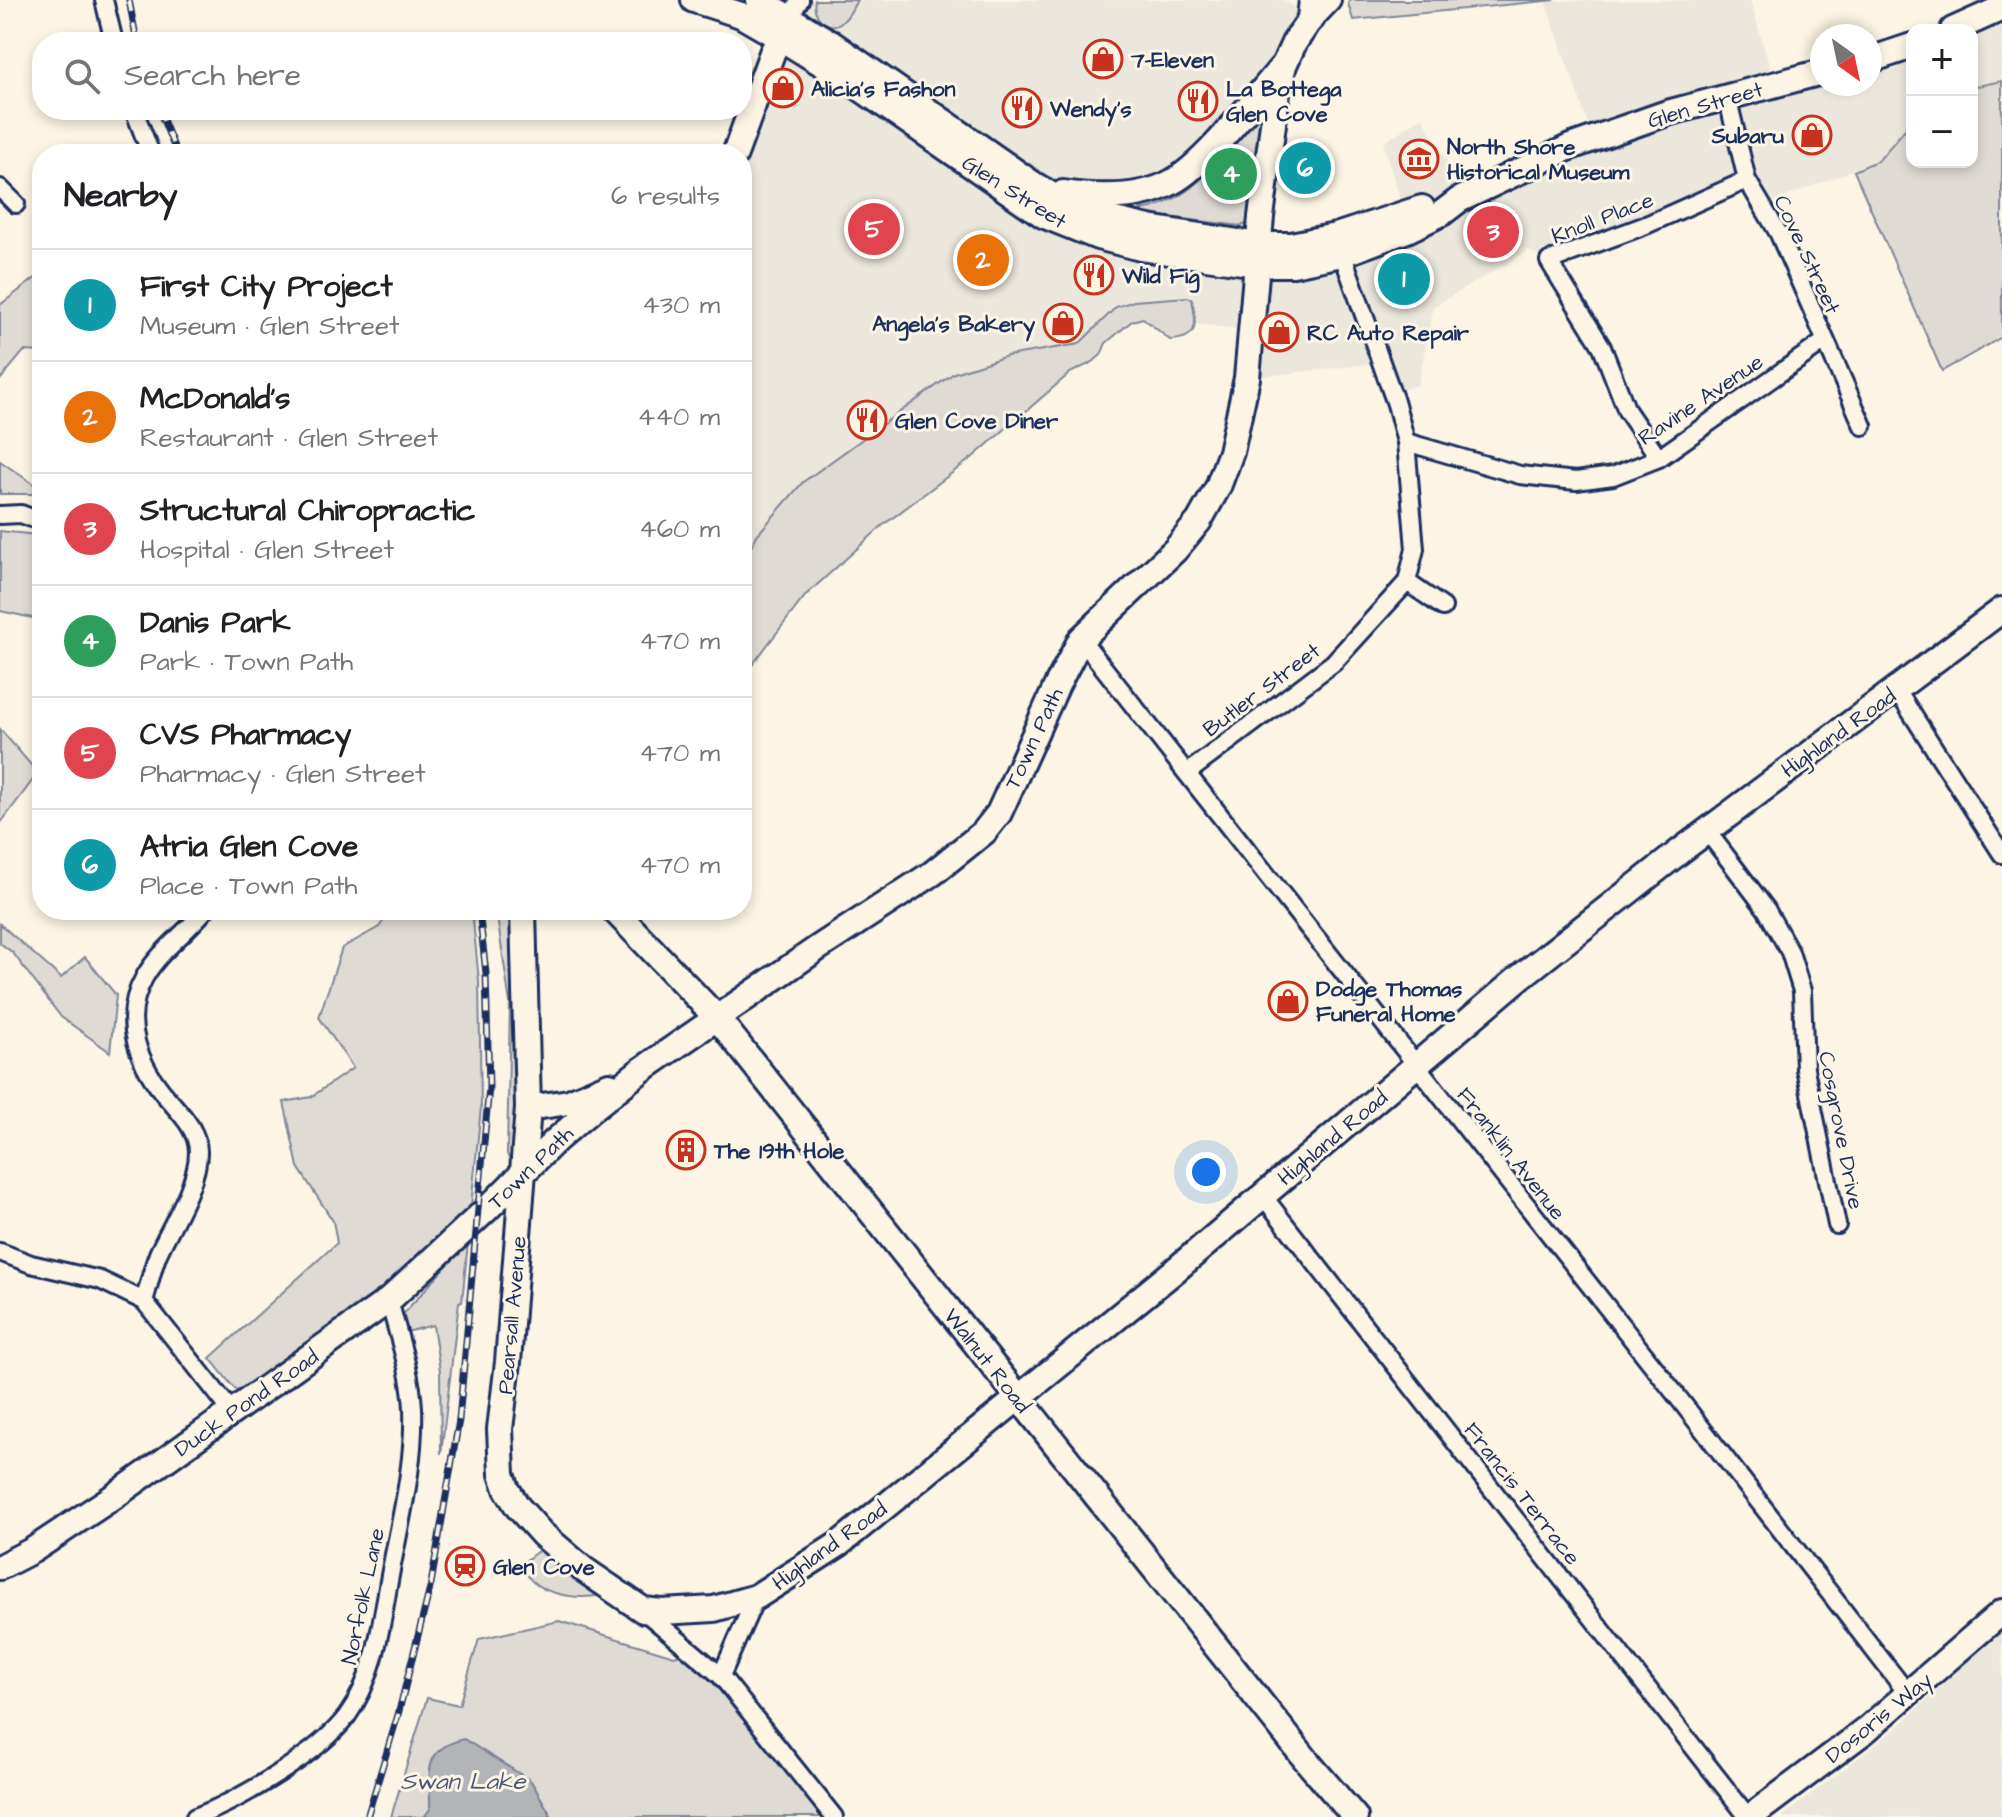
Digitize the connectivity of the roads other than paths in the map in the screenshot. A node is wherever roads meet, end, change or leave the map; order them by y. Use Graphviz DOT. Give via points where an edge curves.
graph roads {
  1 [pos="104,0"];
  2 [pos="694,0"];
  3 [pos="759,0"];
  4 [pos="1318,6"];
  5 [pos="2002,8"];
  6 [pos="789,18"];
  7 [pos="1966,24"];
  8 [pos="112,32"];
  9 [pos="1906,48"];
  10 [pos="1882,56"];
  11 [pos="1284,65"];
  12 [pos="1810,75"];
  13 [pos="1727,96"];
  14 [pos="752,111"];
  15 [pos="138,120"];
  16 [pos="748,120"];
  17 [pos="147,144"];
  18 [pos="739,144"];
  19 [pos="984,162"];
  20 [pos="1747,180"];
  21 [pos="0,188"];
  22 [pos="1131,194"];
  23 [pos="1052,196"];
  24 [pos="16,204"];
  25 [pos="1093,225"];
  26 [pos="1339,245"];
  27 [pos="1258,254"];
  28 [pos="1825,341"];
  29 [pos="1863,426"];
  30 [pos="1406,442"];
  31 [pos="1659,458"];
  32 [pos="0,515"];
  33 [pos="32,518"];
  34 [pos="1407,582"];
  35 [pos="1443,607"];
  36 [pos="2002,610"];
  37 [pos="1081,639"];
  38 [pos="1896,689"];
  39 [pos="1187,773"];
  40 [pos="1707,831"];
  41 [pos="2002,854"];
  42 [pos="196,920"];
  43 [pos="523,920"];
  44 [pos="624,920"];
  45 [pos="718,1019"];
  46 [pos="1416,1065"];
  47 [pos="640,1071"];
  48 [pos="528,1108"];
  49 [pos="524,1171"];
  50 [pos="1263,1196"];
  51 [pos="482,1213"];
  52 [pos="1837,1225"];
  53 [pos="518,1245"];
  54 [pos="0,1252"];
  55 [pos="389,1300"];
  56 [pos="144,1301"];
  57 [pos="1018,1398"];
  58 [pos="232,1412"];
  59 [pos="0,1567"];
  60 [pos="756,1597"];
  61 [pos="643,1610"];
  62 [pos="2002,1612"];
  63 [pos="721,1676"];
  64 [pos="1908,1694"];
  65 [pos="195,1817"];
  66 [pos="834,1817"];
  67 [pos="1355,1817"];
  68 [pos="1749,1817"];
  1 -- 8 [label="street"];
  2 -- 6 [label="street, Glen Street" via="741,15"];
  3 -- 6 [label="street, Glen Street"];
  4 -- 11 [label="street, Town Path"];
  5 -- 7 [label="street"];
  6 -- 14 [label="street"];
  6 -- 19 [label="street, Glen Street"];
  9 -- 10 [label="street"];
  11 -- 22 [label="street, Town Path" via="1198,162 1173,182"];
  11 -- 27 [label="street, Town Path"];
  12 -- 13 [label="street, Glen Street"];
  13 -- 20 [label="street, Cove Street"];
  13 -- 26 [label="street, Glen Street" via="1570,147 1459,200 1439,203"];
  15 -- 17 [label="street"];
  16 -- 18 [label="street"];
  19 -- 23 [label="street, Glen Street"];
  19 -- 25 [label="street, Glen Street" via="1043,215"];
  20 -- 28 [label="street, Cove Street" via="1779,234"];
  20 -- 31 [label="street, Knoll Place" via="1549,261 1602,347 1627,411"];
  21 -- 24 [label="street"];
  22 -- 23 [label="street, Town Path"];
  22 -- 25 [label="street"];
  23 -- 25 [label="street, Glen Street"];
  25 -- 27 [label="street, Glen Street" via="1149,228"];
  26 -- 27 [label="street, Glen Street" via="1291,245"];
  26 -- 30 [label="street"];
  27 -- 37 [label="street, Town Path" via="1247,378 1218,487 1175,550"];
  28 -- 29 [label="street, Cove Street"];
  28 -- 31 [label="street, Ravine Avenue"];
  30 -- 31 [label="street, Ravine Avenue" via="1552,481 1613,476"];
  30 -- 34 [label="street" via="1415,549"];
  32 -- 33 [label="street"];
  34 -- 35 [label="street"];
  34 -- 39 [label="street, Butler Street" via="1333,663"];
  36 -- 38 [label="street, Highland Road"];
  37 -- 39 [label="street, Franklin Avenue"];
  37 -- 45 [label="street, Town Path" via="999,813 984,832 933,873"];
  38 -- 40 [label="street, Highland Road"];
  38 -- 41 [label="street"];
  39 -- 46 [label="street, Franklin Avenue"];
  40 -- 46 [label="street, Highland Road"];
  40 -- 52 [label="street, Cosgrove Drive" via="1766,909 1790,952 1802,991 1805,1069"];
  42 -- 56 [label="street" via="145,976 132,1011 144,1067 186,1119 198,1152"];
  43 -- 48 [label="street, Pearsall Avenue"];
  44 -- 45 [label="street, Walnut Road"];
  45 -- 47 [label="street, Town Path"];
  45 -- 57 [label="street, Walnut Road"];
  46 -- 50 [label="street, Highland Road"];
  46 -- 64 [label="street, Franklin Avenue"];
  47 -- 48 [label="street" via="569,1102"];
  47 -- 49 [label="street, Town Path"];
  48 -- 49 [label="street, Pearsall Avenue"];
  49 -- 51 [label="street, Town Path"];
  49 -- 53 [label="street, Pearsall Avenue"];
  50 -- 57 [label="street, Highland Road"];
  50 -- 68 [label="street, Francis Terrace"];
  51 -- 53 [label="street" via="499,1208 510,1215"];
  51 -- 55 [label="street, Duck Pond Road"];
  53 -- 61 [label="street, Pearsall Avenue" via="500,1429 507,1489 542,1534"];
  54 -- 56 [label="street" via="100,1280"];
  55 -- 58 [label="street, Duck Pond Road"];
  55 -- 65 [label="street, Norfolk Lane" via="413,1406 411,1466 374,1657 363,1688 348,1715 318,1744"];
  56 -- 58 [label="street"];
  57 -- 60 [label="street, Highland Road" via="839,1544"];
  57 -- 67 [label="street, Walnut Road"];
  58 -- 59 [label="street, Duck Pond Road" via="116,1495"];
  60 -- 61 [label="street, Highland Road" via="714,1609"];
  60 -- 63 [label="street"];
  61 -- 63 [label="street"];
  62 -- 64 [label="street, Dosoris Way"];
  63 -- 66 [label="street"];
  64 -- 68 [label="street, Dosoris Way"];
}
